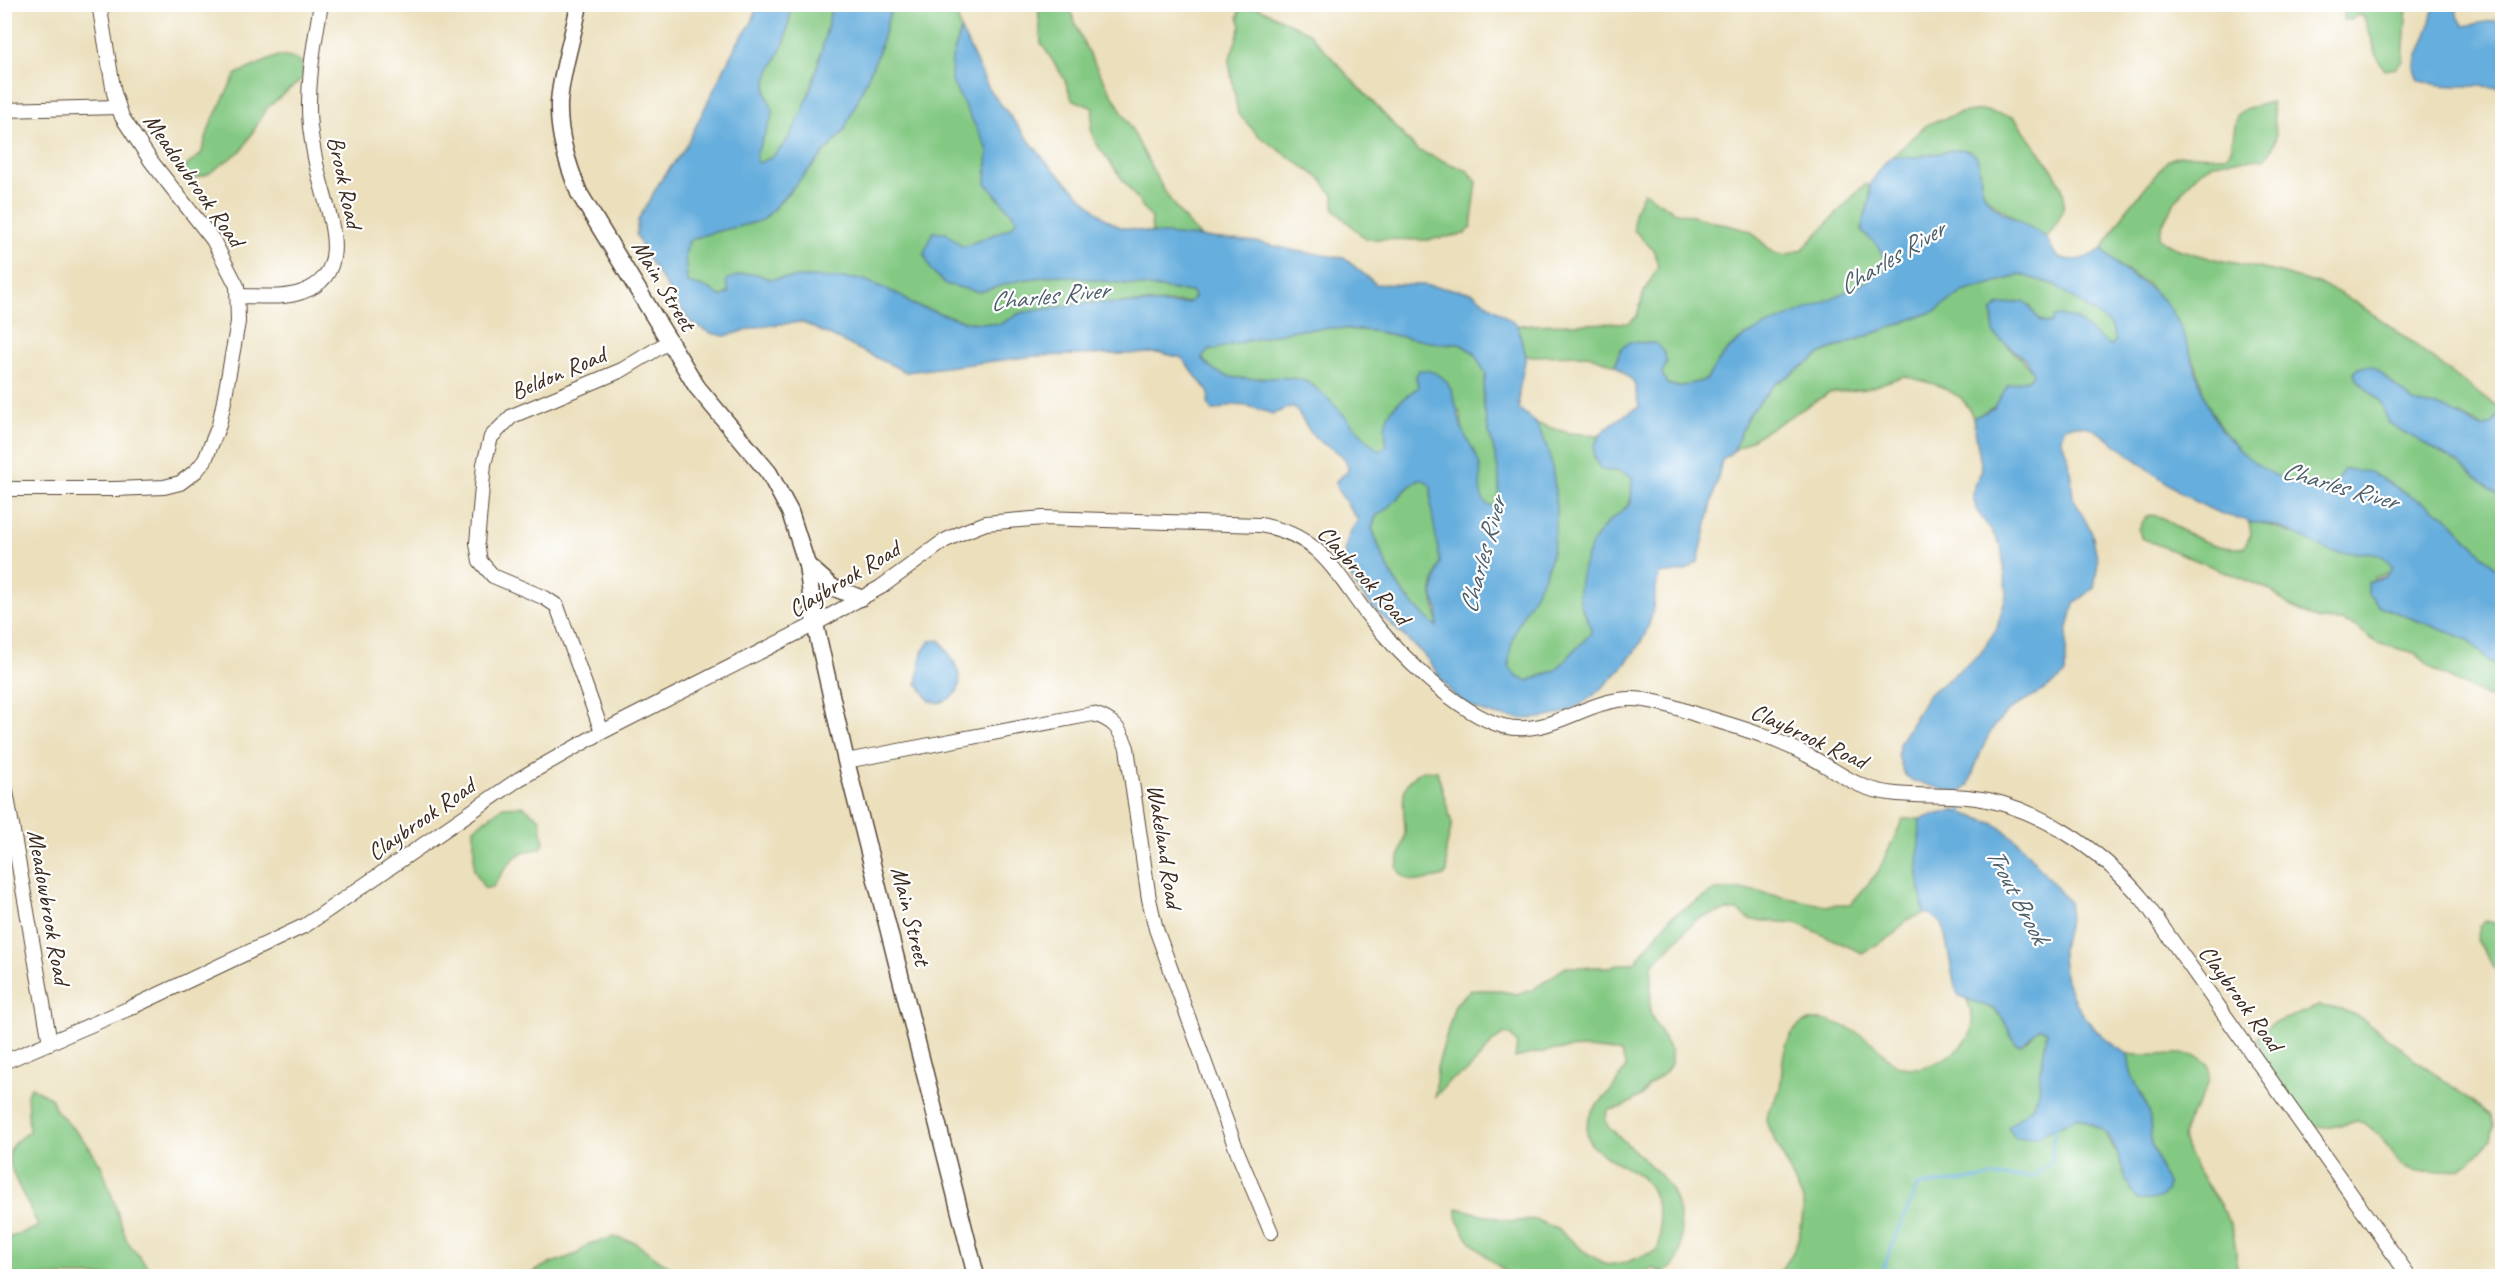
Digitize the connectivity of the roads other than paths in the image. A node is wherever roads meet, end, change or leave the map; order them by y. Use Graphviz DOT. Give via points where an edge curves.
graph roads {
  1 [pos="99,4"];
  2 [pos="321,4"];
  3 [pos="579,4"];
  4 [pos="118,107"];
  5 [pos="4,110"];
  6 [pos="239,296"];
  7 [pos="670,341"];
  8 [pos="5,487"];
  9 [pos="807,566"];
  10 [pos="860,598"];
  11 [pos="816,624"];
  12 [pos="602,732"];
  13 [pos="846,761"];
  14 [pos="4,780"];
  15 [pos="50,1043"];
  16 [pos="4,1062"];
  17 [pos="1271,1232"];
  18 [pos="976,1276"];
  19 [pos="2409,1276"];
  1 -- 4 [label="street, Meadowbrook Road"];
  2 -- 6 [label="street, Brook Road" via="310,68 310,126 335,235 334,254 319,283 301,293"];
  3 -- 7 [label="street, Main Street" via="560,99 562,141 579,193"];
  4 -- 5 [label="street, Meadowbrook Road"];
  4 -- 6 [label="street, Meadowbrook Road" via="151,161 213,240"];
  6 -- 8 [label="street, Meadowbrook Road" via="238,323 219,425 205,460 188,478 164,487"];
  7 -- 9 [label="street, Main Street" via="697,387 781,492"];
  7 -- 12 [label="street, Beldon Road" via="622,370 512,416 494,431 486,450 477,543 480,561 493,576 556,606"];
  9 -- 10 [label="street" via="832,587"];
  9 -- 11 [label="street, Main Street"];
  10 -- 11 [label="street, Claybrook Road"];
  10 -- 19 [label="street, Claybrook Road" via="944,541 986,522 1077,519 1221,522 1279,528 1297,534 1324,556 1369,615 1442,692 1480,718 1504,726 1534,728 1600,704 1632,699 1754,730 1860,785 1882,792 1961,796 2005,804 2028,814 2081,843 2124,876"];
  11 -- 12 [label="street, Claybrook Road"];
  11 -- 13 [label="street, Main Street"];
  12 -- 15 [label="street, Claybrook Road" via="509,786 306,925"];
  13 -- 17 [label="street, Wakeland Road" via="1093,714 1108,718 1120,729 1156,929"];
  13 -- 18 [label="street, Main Street"];
  14 -- 15 [label="street, Meadowbrook Road"];
  15 -- 16 [label="street, Claybrook Road"];
}
